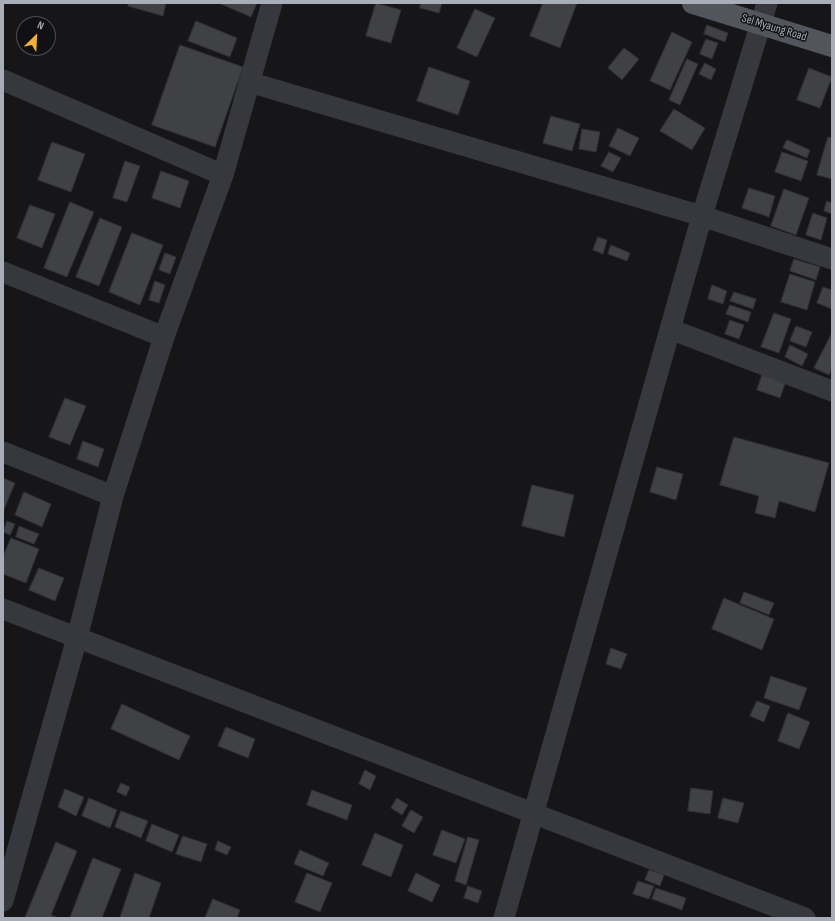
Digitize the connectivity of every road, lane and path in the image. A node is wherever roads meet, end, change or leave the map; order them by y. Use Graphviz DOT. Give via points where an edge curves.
graph roads {
  1 [pos="272,3"];
  2 [pos="693,3"];
  3 [pos="764,13"];
  4 [pos="832,46"];
  5 [pos="3,80"];
  6 [pos="249,82"];
  7 [pos="223,175"];
  8 [pos="702,216"];
  9 [pos="832,259"];
  10 [pos="3,272"];
  11 [pos="670,329"];
  12 [pos="164,338"];
  13 [pos="832,391"];
  14 [pos="3,452"];
  15 [pos="113,496"];
  16 [pos="3,609"];
  17 [pos="77,638"];
  18 [pos="535,812"];
  19 [pos="3,901"];
  20 [pos="504,918"];
  21 [pos="805,918"];
  1 -- 6 [label="street"];
  2 -- 3 [label="main road, Sel Myaung Road"];
  3 -- 4 [label="main road, Sel Myaung Road"];
  3 -- 8 [label="street"];
  5 -- 7 [label="street"];
  6 -- 7 [label="street"];
  6 -- 8 [label="street"];
  7 -- 12 [label="street"];
  8 -- 9 [label="street"];
  8 -- 11 [label="street"];
  10 -- 12 [label="street"];
  11 -- 13 [label="street"];
  11 -- 18 [label="street"];
  12 -- 15 [label="street"];
  14 -- 15 [label="street"];
  15 -- 17 [label="street"];
  16 -- 17 [label="street"];
  17 -- 18 [label="street"];
  17 -- 19 [label="street"];
  18 -- 20 [label="street"];
  18 -- 21 [label="street"];
}
